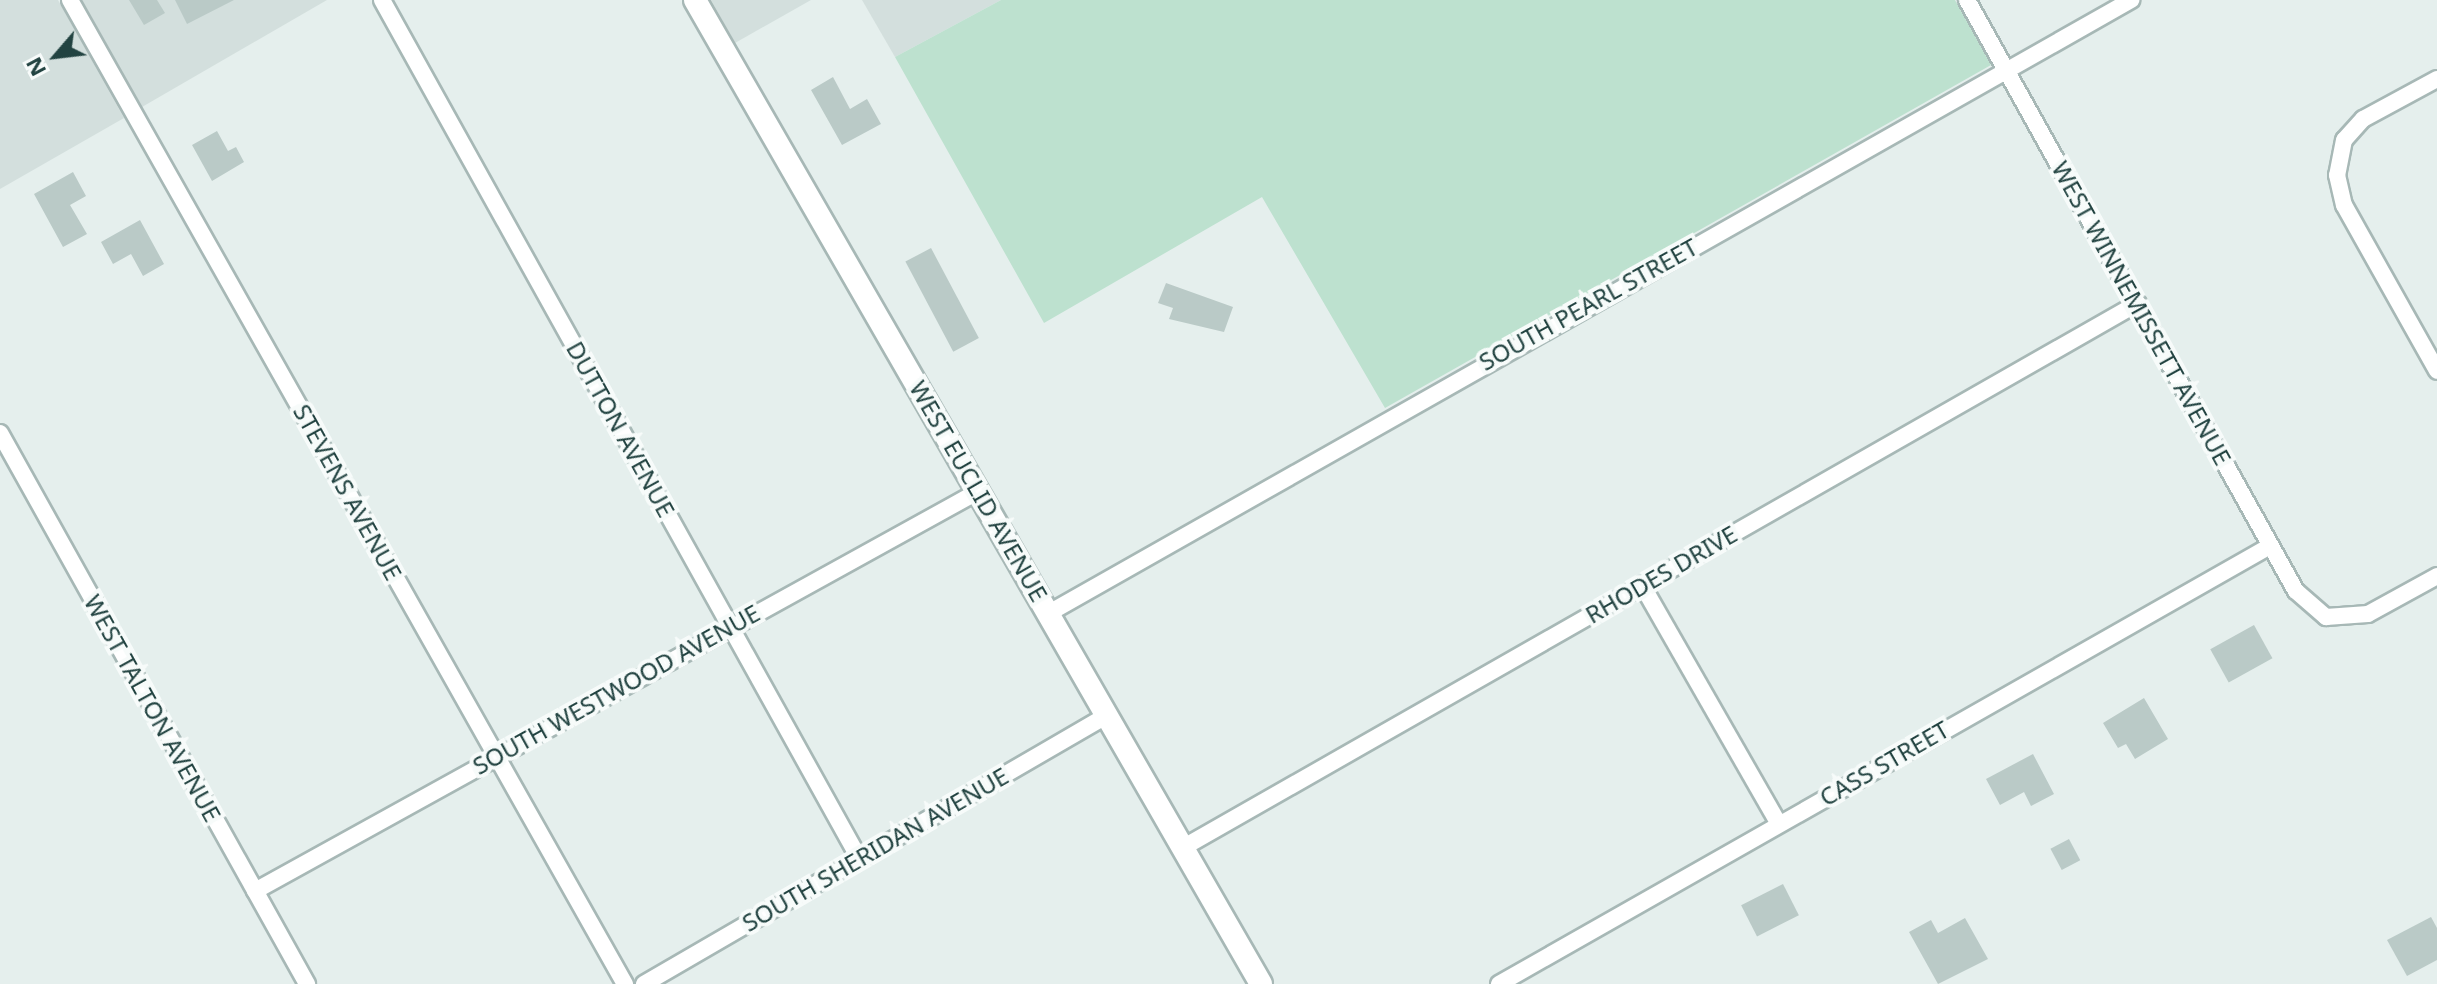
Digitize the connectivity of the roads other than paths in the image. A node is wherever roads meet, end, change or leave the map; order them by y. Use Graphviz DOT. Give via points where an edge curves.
graph roads {
  1 [pos="70,0"];
  2 [pos="382,0"];
  3 [pos="695,0"];
  4 [pos="1967,0"];
  5 [pos="2131,0"];
  6 [pos="2005,68"];
  7 [pos="2437,79"];
  8 [pos="2138,303"];
  9 [pos="2437,371"];
  10 [pos="0,433"];
  11 [pos="979,491"];
  12 [pos="2270,546"];
  13 [pos="2437,576"];
  14 [pos="1642,585"];
  15 [pos="1049,613"];
  16 [pos="730,626"];
  17 [pos="1106,716"];
  18 [pos="496,754"];
  19 [pos="1779,824"];
  20 [pos="1184,847"];
  21 [pos="859,858"];
  22 [pos="255,891"];
  23 [pos="307,984"];
  24 [pos="625,984"];
  25 [pos="644,984"];
  26 [pos="1261,984"];
  27 [pos="1499,984"];
  1 -- 18 [label="street, STEVENS AVENUE"];
  2 -- 16 [label="street, DUTTON AVENUE"];
  3 -- 11 [label="street, WEST EUCLID AVENUE"];
  4 -- 6 [label="street, WEST WINNEMISSETT AVENUE"];
  5 -- 6 [label="street, SOUTH PEARL STREET"];
  6 -- 8 [label="street, WEST WINNEMISSETT AVENUE"];
  6 -- 15 [label="street, SOUTH PEARL STREET"];
  7 -- 9 [label="street" via="2363,119 2344,140 2337,175 2344,205"];
  8 -- 12 [label="street, WEST WINNEMISSETT AVENUE"];
  8 -- 14 [label="street, RHODES DRIVE"];
  10 -- 22 [label="street, WEST TALTON AVENUE"];
  11 -- 15 [label="street, WEST EUCLID AVENUE"];
  11 -- 16 [label="street, SOUTH WESTWOOD AVENUE"];
  12 -- 13 [label="street, WEST WINNEMISSETT AVENUE" via="2296,591 2326,617 2368,614"];
  12 -- 19 [label="street, CASS STREET"];
  14 -- 19 [label="street"];
  14 -- 20 [label="street, RHODES DRIVE"];
  15 -- 17 [label="street, WEST EUCLID AVENUE"];
  16 -- 18 [label="street, SOUTH WESTWOOD AVENUE"];
  16 -- 21 [label="street, DUTTON AVENUE"];
  17 -- 20 [label="street, WEST EUCLID AVENUE"];
  17 -- 21 [label="street, SOUTH SHERIDAN AVENUE"];
  18 -- 22 [label="street, SOUTH WESTWOOD AVENUE"];
  18 -- 24 [label="street, STEVENS AVENUE"];
  19 -- 27 [label="street, CASS STREET"];
  20 -- 26 [label="street, WEST EUCLID AVENUE"];
  21 -- 25 [label="street, SOUTH SHERIDAN AVENUE"];
  22 -- 23 [label="street, WEST TALTON AVENUE"];
}
